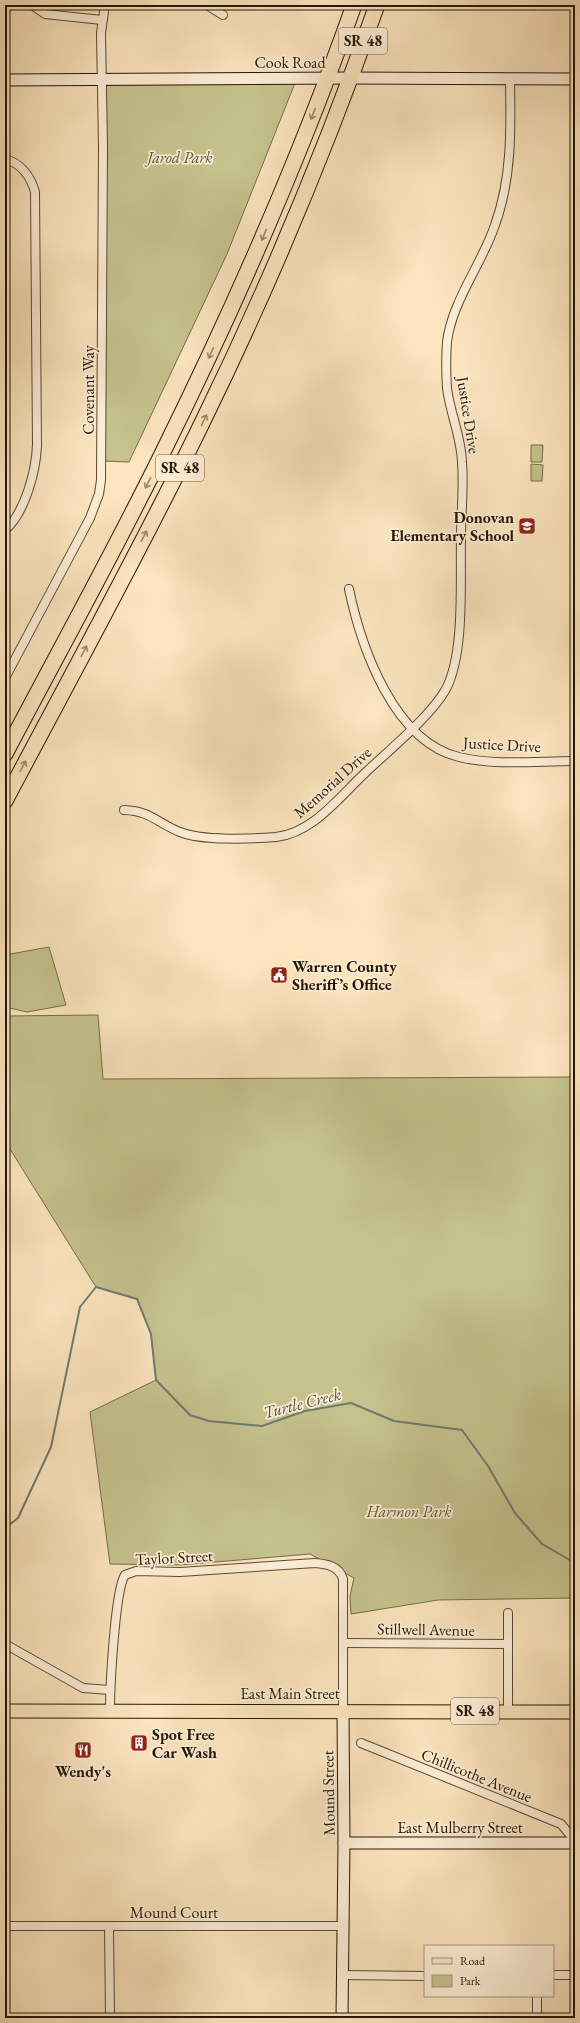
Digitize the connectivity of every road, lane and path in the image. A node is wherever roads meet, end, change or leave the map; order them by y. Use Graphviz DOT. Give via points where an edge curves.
graph roads {
  1 [pos="32,5"];
  2 [pos="105,5"];
  3 [pos="207,5"];
  4 [pos="354,5"];
  5 [pos="377,5"];
  6 [pos="223,15"];
  7 [pos="102,20"];
  8 [pos="102,78"];
  9 [pos="328,78"];
  10 [pos="350,78"];
  11 [pos="510,79"];
  12 [pos="575,79"];
  13 [pos="5,80"];
  14 [pos="5,159"];
  15 [pos="5,530"];
  16 [pos="350,589"];
  17 [pos="5,678"];
  18 [pos="411,728"];
  19 [pos="5,754"];
  20 [pos="575,761"];
  21 [pos="5,801"];
  22 [pos="124,810"];
  23 [pos="337,1569"];
  24 [pos="508,1613"];
  25 [pos="343,1643"];
  26 [pos="5,1644"];
  27 [pos="508,1644"];
  28 [pos="110,1690"];
  29 [pos="110,1710"];
  30 [pos="343,1710"];
  31 [pos="5,1711"];
  32 [pos="508,1711"];
  33 [pos="575,1712"];
  34 [pos="361,1743"];
  35 [pos="574,1843"];
  36 [pos="344,1844"];
  37 [pos="5,1926"];
  38 [pos="109,1926"];
  39 [pos="343,1926"];
  40 [pos="342,1975"];
  41 [pos="554,1975"];
  42 [pos="575,1975"];
  43 [pos="424,1976"];
  44 [pos="537,1997"];
  45 [pos="110,2018"];
  46 [pos="342,2018"];
  47 [pos="537,2018"];
  1 -- 7 [label="street" via="45,14"];
  2 -- 7 [label="street, Covenant Way"];
  3 -- 6 [label="street"];
  4 -- 9 [label="highway, SR 48"];
  5 -- 10 [label="highway, SR 48"];
  7 -- 8 [label="street, Covenant Way"];
  8 -- 9 [label="street, Cook Road"];
  8 -- 13 [label="street, Cook Road"];
  8 -- 17 [label="street, Covenant Way" via="102,461 99,494 90,518"];
  9 -- 10 [label="street, Cook Road"];
  9 -- 19 [label="highway, SR 48, one-way" via="259,245 194,390"];
  10 -- 11 [label="street, Cook Road"];
  21 -- 10 [label="highway, SR 48, one-way" via="210,408 284,243"];
  11 -- 12 [label="street, Cook Road"];
  11 -- 18 [label="street, Justice Drive" via="510,148 503,200 482,258 454,313 447,342 448,388 458,428 462,462 459,633 454,666 446,689"];
  14 -- 15 [label="street" via="18,165 26,173 35,192 37,445 32,483 18,513"];
  16 -- 18 [label="street, Justice Drive" via="361,632 378,676 394,706"];
  18 -- 20 [label="street, Justice Drive" via="428,743 459,757 503,761"];
  18 -- 22 [label="street, Memorial Drive" via="314,821 295,832 246,838 191,835 170,827 151,815"];
  23 -- 25 [label="street, Mound Street" via="342,1573 344,1584"];
  23 -- 28 [label="street, Taylor Street" via="315,1563 180,1572 130,1572 125,1575 120,1585"];
  24 -- 27 [label="street"];
  25 -- 27 [label="street, Stillwell Avenue"];
  25 -- 30 [label="street, Mound Street"];
  26 -- 28 [label="street" via="83,1688"];
  27 -- 32 [label="street"];
  28 -- 29 [label="street, Taylor Street"];
  29 -- 30 [label="main road, East Main Street / SR 48"];
  29 -- 31 [label="main road, East Main Street / SR 48"];
  30 -- 32 [label="main road, East Main Street / SR 48"];
  30 -- 36 [label="street, Mound Street"];
  32 -- 33 [label="main road, East Main Street / SR 48"];
  34 -- 35 [label="street, Chillicothe Avenue" via="561,1824"];
  35 -- 36 [label="street, East Mulberry Street"];
  36 -- 39 [label="street, Mound Street"];
  37 -- 38 [label="street, Mound Court"];
  38 -- 39 [label="street, Mound Court"];
  38 -- 45 [label="street"];
  39 -- 40 [label="street, Mound Street"];
  40 -- 43 [label="street"];
  40 -- 46 [label="street, Mound Street"];
  41 -- 42 [label="street"];
  44 -- 47 [label="street"];
}
